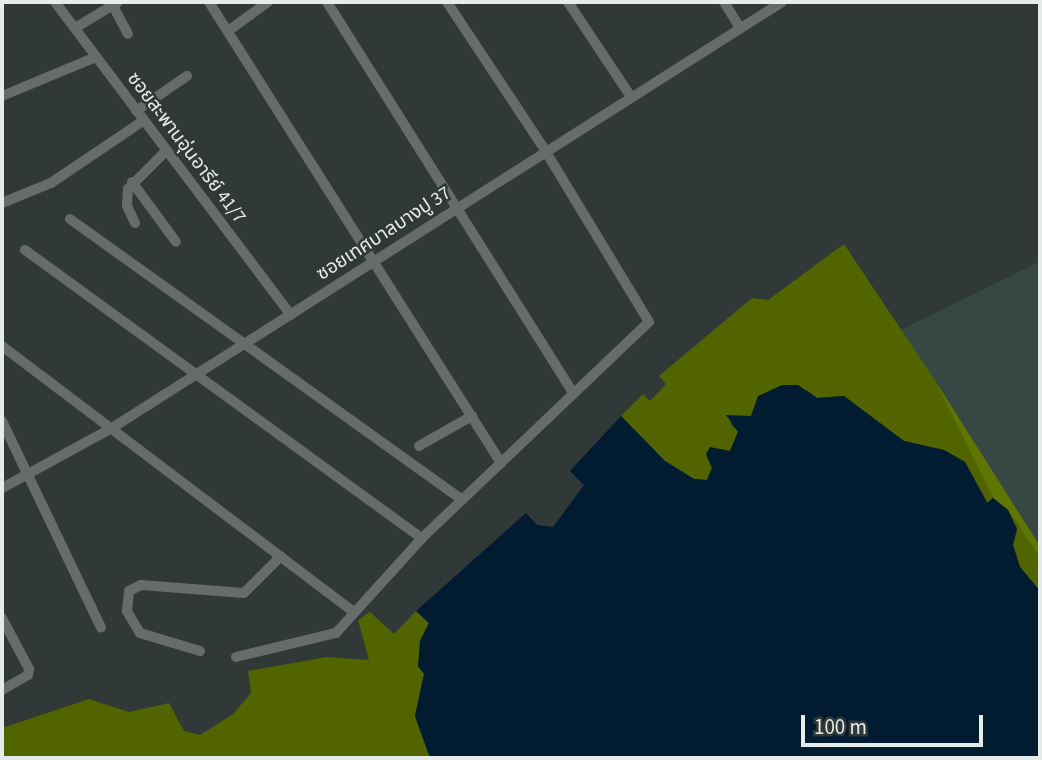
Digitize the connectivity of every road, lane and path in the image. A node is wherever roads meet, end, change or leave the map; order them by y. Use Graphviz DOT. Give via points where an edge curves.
graph roads {
  1 [pos="55,2"];
  2 [pos="209,2"];
  3 [pos="268,2"];
  4 [pos="327,2"];
  5 [pos="447,2"];
  6 [pos="568,2"];
  7 [pos="724,2"];
  8 [pos="782,2"];
  9 [pos="114,3"];
  10 [pos="75,28"];
  11 [pos="740,28"];
  12 [pos="228,31"];
  13 [pos="128,34"];
  14 [pos="96,57"];
  15 [pos="187,76"];
  16 [pos="2,96"];
  17 [pos="631,97"];
  18 [pos="139,116"];
  19 [pos="545,150"];
  20 [pos="166,151"];
  21 [pos="132,182"];
  22 [pos="2,203"];
  23 [pos="458,207"];
  24 [pos="70,219"];
  25 [pos="135,223"];
  26 [pos="176,242"];
  27 [pos="25,250"];
  28 [pos="378,262"];
  29 [pos="291,315"];
  30 [pos="243,344"];
  31 [pos="2,346"];
  32 [pos="195,376"];
  33 [pos="573,392"];
  34 [pos="472,416"];
  35 [pos="2,421"];
  36 [pos="112,428"];
  37 [pos="419,446"];
  38 [pos="501,463"];
  39 [pos="26,476"];
  40 [pos="2,488"];
  41 [pos="462,500"];
  42 [pos="422,538"];
  43 [pos="281,556"];
  44 [pos="354,612"];
  45 [pos="2,618"];
  46 [pos="100,628"];
  47 [pos="200,651"];
  48 [pos="236,657"];
  49 [pos="2,690"];
  1 -- 10 [label="street, ซอยสะพานอุ่นอารีย์ 41/7"];
  2 -- 12 [label="street"];
  3 -- 12 [label="street"];
  4 -- 23 [label="street"];
  5 -- 19 [label="street"];
  6 -- 17 [label="street"];
  7 -- 11 [label="street"];
  8 -- 11 [label="street, ซอยเทศบาลบางปู 37"];
  9 -- 10 [label="street"];
  9 -- 13 [label="street"];
  10 -- 14 [label="street, ซอยสะพานอุ่นอารีย์ 41/7"];
  11 -- 17 [label="street, ซอยเทศบาลบางปู 37"];
  12 -- 28 [label="street"];
  14 -- 16 [label="street"];
  14 -- 18 [label="street, ซอยสะพานอุ่นอารีย์ 41/7"];
  15 -- 18 [label="street"];
  17 -- 19 [label="street, ซอยเทศบาลบางปู 37"];
  18 -- 20 [label="street, ซอยสะพานอุ่นอารีย์ 41/7"];
  18 -- 22 [label="street" via="51,183"];
  19 -- 23 [label="street, ซอยเทศบาลบางปู 37"];
  19 -- 33 [label="street" via="649,322"];
  20 -- 21 [label="street"];
  20 -- 29 [label="street, ซอยสะพานอุ่นอารีย์ 41/7"];
  21 -- 25 [label="street" via="126,197"];
  21 -- 26 [label="street"];
  23 -- 28 [label="street, ซอยเทศบาลบางปู 37"];
  23 -- 33 [label="street"];
  24 -- 30 [label="street"];
  27 -- 32 [label="street"];
  28 -- 29 [label="street, ซอยเทศบาลบางปู 37"];
  28 -- 34 [label="street"];
  29 -- 30 [label="street, ซอยเทศบาลบางปู 37"];
  30 -- 32 [label="street, ซอยเทศบาลบางปู 37"];
  30 -- 41 [label="street"];
  31 -- 36 [label="street"];
  32 -- 36 [label="street, ซอยเทศบาลบางปู 37"];
  32 -- 42 [label="street"];
  33 -- 38 [label="street"];
  34 -- 37 [label="street"];
  34 -- 38 [label="street"];
  35 -- 39 [label="street"];
  36 -- 39 [label="street, ซอยเทศบาลบางปู 37"];
  36 -- 43 [label="street"];
  38 -- 41 [label="street"];
  39 -- 40 [label="street, ซอยเทศบาลบางปู 37"];
  39 -- 46 [label="street"];
  41 -- 42 [label="street"];
  42 -- 44 [label="street"];
  43 -- 44 [label="street"];
  43 -- 47 [label="street" via="244,593 141,585 129,591 127,611 140,633"];
  44 -- 48 [label="street" via="336,633 323,638"];
  45 -- 49 [label="street" via="29,669 28,675"];
}
